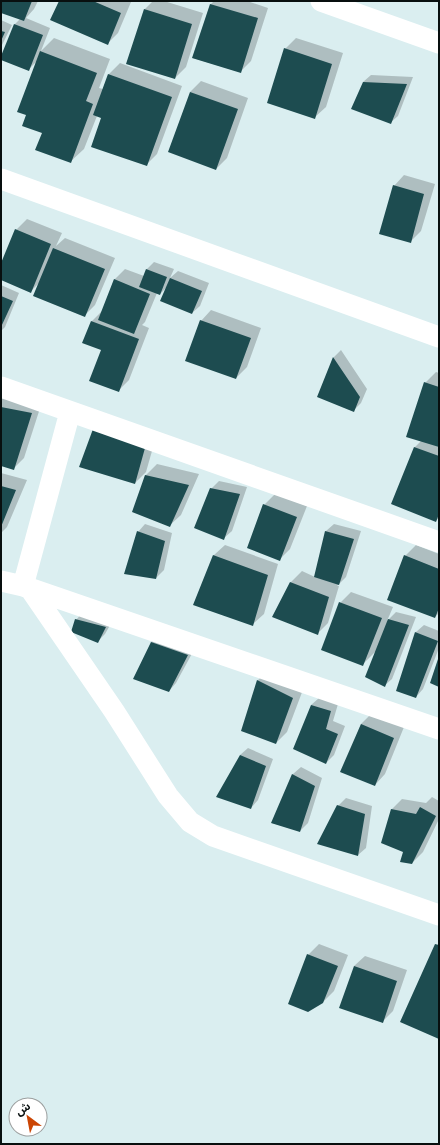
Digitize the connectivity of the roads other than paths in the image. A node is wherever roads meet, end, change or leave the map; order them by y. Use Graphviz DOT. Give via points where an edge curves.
graph roads {
  1 [pos="321,1"];
  2 [pos="439,43"];
  3 [pos="1,179"];
  4 [pos="439,337"];
  5 [pos="1,387"];
  6 [pos="70,412"];
  7 [pos="439,542"];
  8 [pos="1,581"];
  9 [pos="27,588"];
  10 [pos="439,729"];
  11 [pos="439,915"];
  1 -- 2 [label="street"];
  3 -- 4 [label="street"];
  5 -- 6 [label="street"];
  6 -- 7 [label="street"];
  6 -- 9 [label="street"];
  8 -- 9 [label="street"];
  9 -- 10 [label="street"];
  9 -- 11 [label="street" via="114,712 168,796 190,822 213,836"];
}
